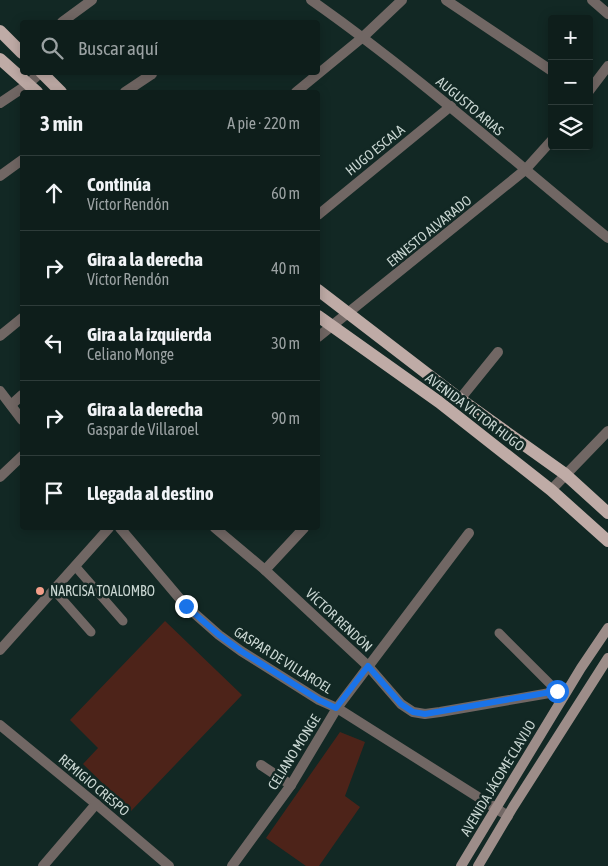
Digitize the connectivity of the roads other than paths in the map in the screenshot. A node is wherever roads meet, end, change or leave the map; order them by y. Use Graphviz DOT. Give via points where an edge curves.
graph roads {
  1 [pos="92,0"];
  2 [pos="311,0"];
  3 [pos="402,0"];
  4 [pos="446,0"];
  5 [pos="592,0"];
  6 [pos="608,14"];
  7 [pos="65,20"];
  8 [pos="0,31"];
  9 [pos="363,37"];
  10 [pos="20,50"];
  11 [pos="0,59"];
  12 [pos="608,66"];
  13 [pos="548,68"];
  14 [pos="320,72"];
  15 [pos="39,75"];
  16 [pos="44,75"];
  17 [pos="150,75"];
  18 [pos="317,75"];
  19 [pos="593,86"];
  20 [pos="32,89"];
  21 [pos="60,90"];
  22 [pos="128,90"];
  23 [pos="298,90"];
  24 [pos="20,94"];
  25 [pos="0,102"];
  26 [pos="451,106"];
  27 [pos="548,144"];
  28 [pos="20,161"];
  29 [pos="525,170"];
  30 [pos="0,176"];
  31 [pos="320,213"];
  32 [pos="608,238"];
  33 [pos="320,291"];
  34 [pos="349,313"];
  35 [pos="320,318"];
  36 [pos="20,320"];
  37 [pos="330,326"];
  38 [pos="320,335"];
  39 [pos="0,336"];
  40 [pos="498,352"];
  41 [pos="0,391"];
  42 [pos="20,397"];
  43 [pos="460,399"];
  44 [pos="11,405"];
  45 [pos="20,417"];
  46 [pos="608,431"];
  47 [pos="20,458"];
  48 [pos="565,474"];
  49 [pos="0,477"];
  50 [pos="551,490"];
  51 [pos="608,513"];
  52 [pos="107,530"];
  53 [pos="122,530"];
  54 [pos="221,530"];
  55 [pos="302,530"];
  56 [pos="469,534"];
  57 [pos="608,541"];
  58 [pos="75,566"];
  59 [pos="265,570"];
  60 [pos="54,590"];
  61 [pos="123,621"];
  62 [pos="608,628"];
  63 [pos="91,632"];
  64 [pos="499,633"];
  65 [pos="0,650"];
  66 [pos="608,658"];
  67 [pos="368,666"];
  68 [pos="562,690"];
  69 [pos="336,708"];
  70 [pos="0,725"];
  71 [pos="262,765"];
  72 [pos="291,785"];
  73 [pos="96,804"];
  74 [pos="496,807"];
  75 [pos="508,816"];
  76 [pos="43,866"];
  77 [pos="168,866"];
  78 [pos="232,866"];
  79 [pos="461,866"];
  80 [pos="478,866"];
  1 -- 7 [label="street"];
  2 -- 9 [label="street, AUGUSTO ARIAS"];
  3 -- 9 [label="street"];
  4 -- 13 [label="street"];
  5 -- 6 [label="street"];
  8 -- 10 [label="main road"];
  9 -- 14 [label="street"];
  9 -- 26 [label="street, AUGUSTO ARIAS"];
  11 -- 20 [label="main road"];
  12 -- 19 [label="street"];
  15 -- 20 [label="street"];
  16 -- 21 [label="main road"];
  17 -- 22 [label="street"];
  18 -- 23 [label="street"];
  24 -- 25 [label="street"];
  26 -- 29 [label="street, AUGUSTO ARIAS"];
  26 -- 31 [label="street, HUGO ESCALA"];
  27 -- 29 [label="street, ERNESTO ALVARADO"];
  28 -- 30 [label="street"];
  29 -- 32 [label="street, AUGUSTO ARIAS"];
  29 -- 34 [label="street, ERNESTO ALVARADO"];
  33 -- 34 [label="main road, AVENIDA VICTOR HUGO"];
  34 -- 37 [label="street, ERNESTO ALVARADO"];
  34 -- 43 [label="main road, AVENIDA VICTOR HUGO"];
  35 -- 37 [label="main road, AVENIDA VICTOR HUGO"];
  36 -- 39 [label="street"];
  37 -- 38 [label="street, ERNESTO ALVARADO"];
  37 -- 50 [label="main road, AVENIDA VICTOR HUGO" via="439,402"];
  40 -- 43 [label="street"];
  41 -- 44 [label="street"];
  42 -- 44 [label="street"];
  43 -- 48 [label="main road, AVENIDA VICTOR HUGO"];
  44 -- 45 [label="street"];
  46 -- 48 [label="street"];
  47 -- 49 [label="street"];
  48 -- 50 [label="street"];
  48 -- 51 [label="main road, AVENIDA VICTOR HUGO"];
  50 -- 57 [label="main road, AVENIDA VICTOR HUGO"];
  52 -- 58 [label="street"];
  53 -- 69 [label="street, GASPAR DE VILLAROEL" via="186,606 219,635 311,696"];
  54 -- 59 [label="street, VÍCTOR RENDÓN"];
  55 -- 59 [label="street"];
  56 -- 67 [label="street, CELIANO MONGE"];
  58 -- 60 [label="street"];
  58 -- 61 [label="lane"];
  59 -- 67 [label="street, VÍCTOR RENDÓN"];
  60 -- 63 [label="lane"];
  60 -- 65 [label="street"];
  62 -- 68 [label="street, AVENIDA JÁCOME CLAVIJO"];
  64 -- 68 [label="lane"];
  66 -- 75 [label="street, AVENIDA JÁCOME CLAVIJO"];
  67 -- 68 [label="street, VÍCTOR RENDÓN" via="401,704 413,712 425,714"];
  67 -- 69 [label="street, CELIANO MONGE"];
  68 -- 74 [label="street, AVENIDA JÁCOME CLAVIJO"];
  69 -- 72 [label="street, CELIANO MONGE"];
  69 -- 74 [label="street, GASPAR DE VILLAROEL"];
  70 -- 73 [label="street, REMIGIO CRESPO"];
  71 -- 72 [label="street"];
  72 -- 78 [label="street, CELIANO MONGE"];
  73 -- 76 [label="street"];
  73 -- 77 [label="street, REMIGIO CRESPO"];
  74 -- 75 [label="street, GASPAR DE VILLAROEL"];
  74 -- 79 [label="street, AVENIDA JÁCOME CLAVIJO"];
  75 -- 80 [label="street, AVENIDA JÁCOME CLAVIJO"];
}
